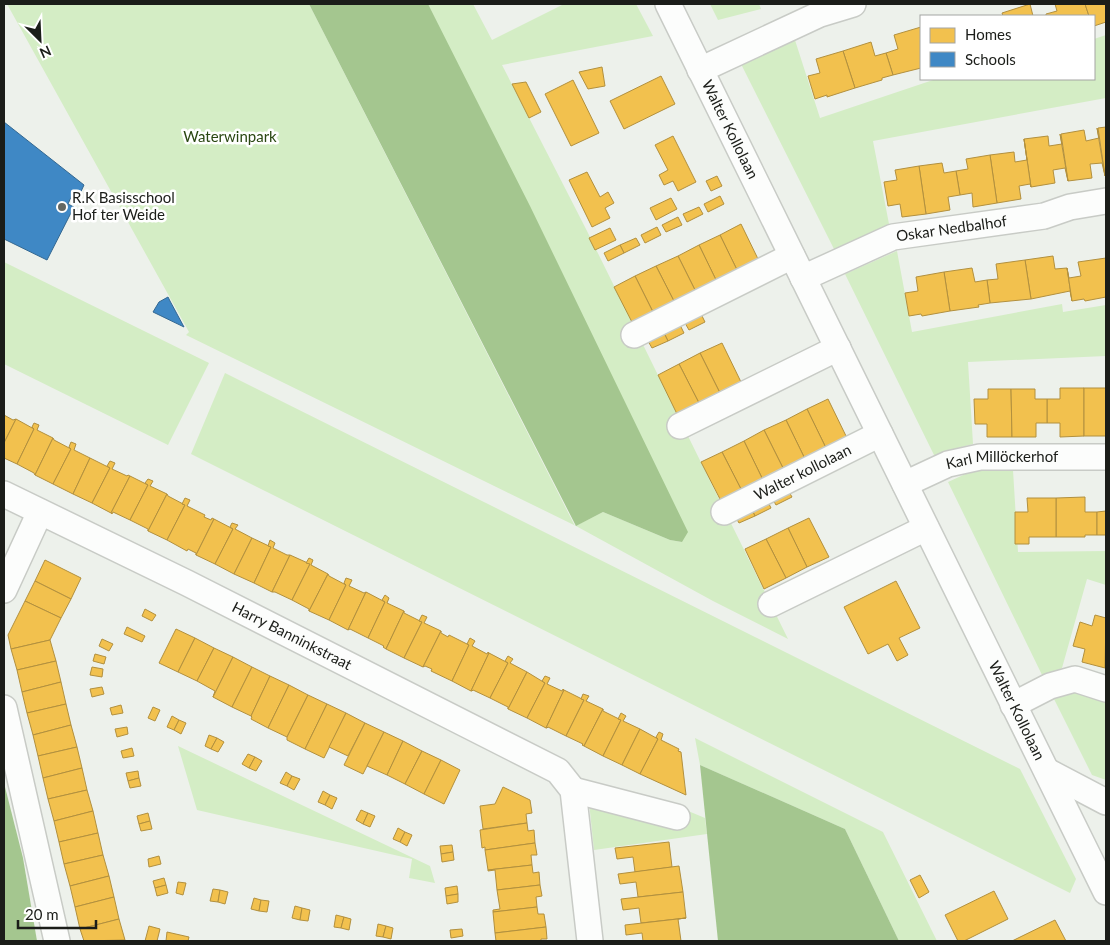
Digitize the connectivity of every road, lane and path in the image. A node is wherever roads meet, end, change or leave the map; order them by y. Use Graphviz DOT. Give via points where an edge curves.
graph roads {
  1 [pos="668,4"];
  2 [pos="853,4"];
  3 [pos="700,70"];
  4 [pos="1106,201"];
  5 [pos="798,267"];
  6 [pos="634,335"];
  7 [pos="838,348"];
  8 [pos="680,426"];
  9 [pos="880,434"];
  10 [pos="1106,457"];
  11 [pos="905,484"];
  12 [pos="4,494"];
  13 [pos="40,512"];
  14 [pos="724,512"];
  15 [pos="926,528"];
  16 [pos="4,590"];
  17 [pos="772,604"];
  18 [pos="1106,689"];
  19 [pos="1013,705"];
  20 [pos="4,708"];
  21 [pos="1047,771"];
  22 [pos="573,790"];
  23 [pos="1106,802"];
  24 [pos="677,817"];
  25 [pos="1106,892"];
  26 [pos="57,941"];
  27 [pos="590,941"];
  1 -- 3 [label="street, Walter Kollolaan"];
  2 -- 3 [label="street" via="820,14"];
  3 -- 5 [label="street, Walter Kollolaan"];
  4 -- 5 [label="street, Oskar Nedbalhof" via="1070,207 1044,216 893,237"];
  5 -- 6 [label="street"];
  5 -- 7 [label="street, Walter Kollolaan"];
  7 -- 8 [label="street"];
  7 -- 9 [label="street, Walter Kollolaan"];
  9 -- 11 [label="street, Walter Kollolaan"];
  9 -- 14 [label="street, Walter kollolaan"];
  10 -- 11 [label="street, Karl Millöckerhof" via="980,458 948,464"];
  11 -- 15 [label="street, Walter Kollolaan"];
  12 -- 13 [label="street, Harry Banninkstraat"];
  13 -- 16 [label="street"];
  13 -- 22 [label="street, Harry Banninkstraat" via="558,771"];
  15 -- 17 [label="street"];
  15 -- 19 [label="street, Walter Kollolaan"];
  18 -- 19 [label="street" via="1075,679 1050,686"];
  19 -- 21 [label="street, Walter Kollolaan"];
  20 -- 26 [label="street"];
  21 -- 23 [label="street"];
  21 -- 25 [label="street, Walter Kollolaan"];
  22 -- 24 [label="street"];
  22 -- 27 [label="street"];
}
